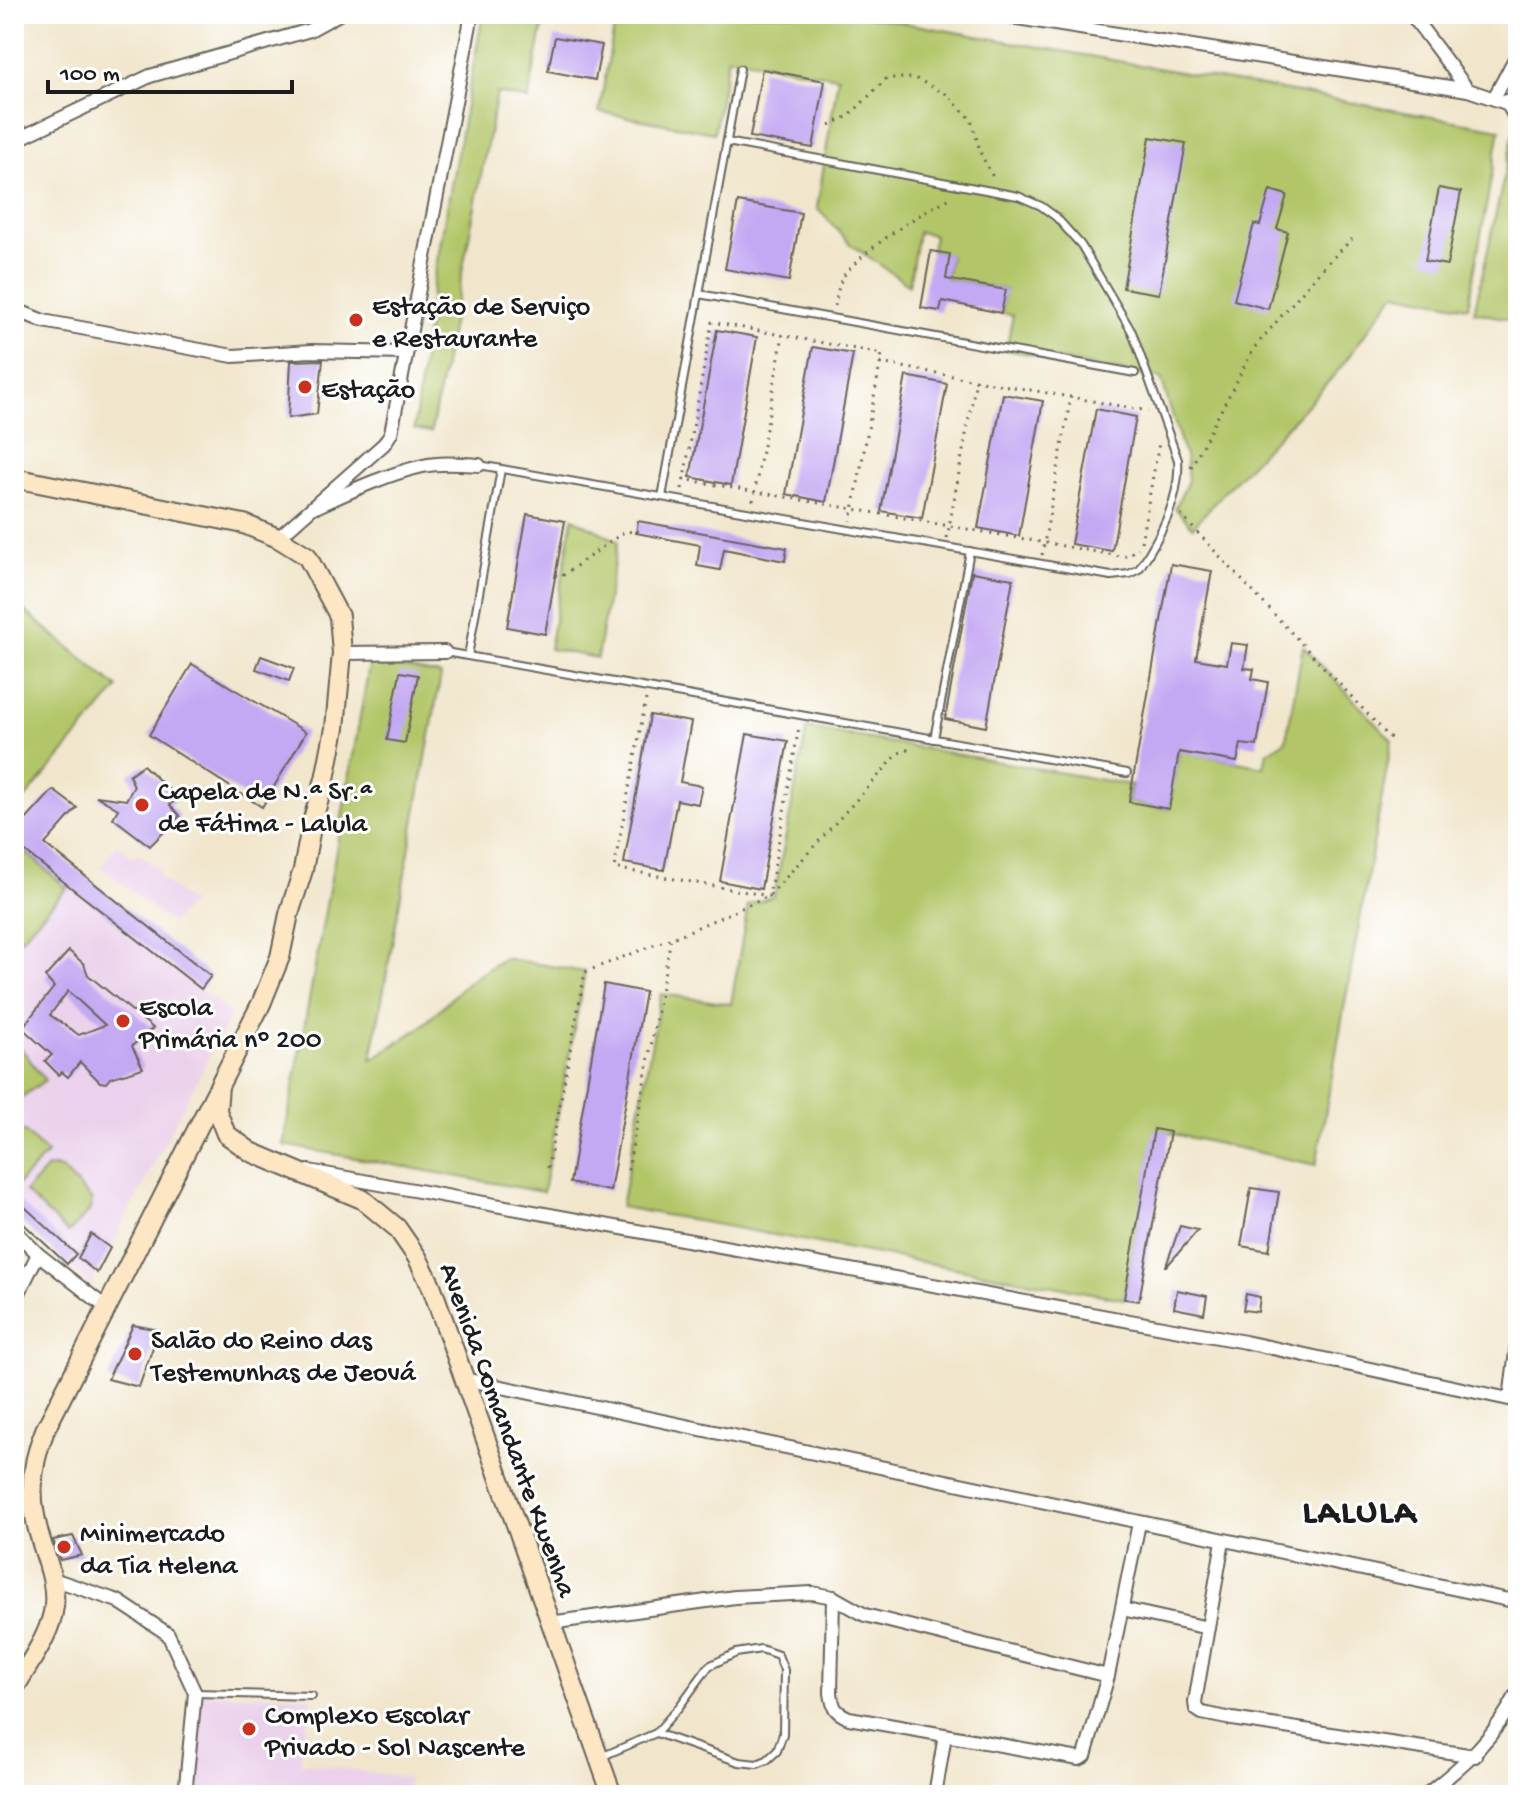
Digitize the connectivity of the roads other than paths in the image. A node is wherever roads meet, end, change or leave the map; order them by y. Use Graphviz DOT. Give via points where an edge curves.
graph roads {
  1 [pos="339,14"];
  2 [pos="472,14"];
  3 [pos="992,14"];
  4 [pos="1411,14"];
  5 [pos="1518,53"];
  6 [pos="740,69"];
  7 [pos="1468,90"];
  8 [pos="1506,102"];
  9 [pos="1518,123"];
  10 [pos="14,141"];
  11 [pos="727,142"];
  12 [pos="699,294"];
  13 [pos="14,309"];
  14 [pos="406,353"];
  15 [pos="1135,373"];
  16 [pos="479,465"];
  17 [pos="501,469"];
  18 [pos="14,478"];
  19 [pos="662,497"];
  20 [pos="306,511"];
  21 [pos="278,538"];
  22 [pos="970,551"];
  23 [pos="445,652"];
  24 [pos="342,653"];
  25 [pos="468,656"];
  26 [pos="934,739"];
  27 [pos="1127,773"];
  28 [pos="219,1086"];
  29 [pos="290,1167"];
  30 [pos="14,1230"];
  31 [pos="38,1254"];
  32 [pos="14,1303"];
  33 [pos="108,1309"];
  34 [pos="1518,1336"];
  35 [pos="464,1379"];
  36 [pos="1514,1400"];
  37 [pos="1139,1523"];
  38 [pos="1223,1541"];
  39 [pos="53,1579"];
  40 [pos="833,1597"];
  41 [pos="1518,1602"];
  42 [pos="1122,1609"];
  43 [pos="550,1623"];
  44 [pos="1208,1628"];
  45 [pos="1108,1676"];
  46 [pos="14,1689"];
  47 [pos="1518,1692"];
  48 [pos="195,1693"];
  49 [pos="312,1696"];
  50 [pos="656,1733"];
  51 [pos="945,1735"];
  52 [pos="1475,1756"];
  53 [pos="599,1758"];
  54 [pos="185,1795"];
  55 [pos="612,1795"];
  56 [pos="935,1795"];
  57 [pos="1426,1795"];
  1 -- 10 [label="street" via="310,30 150,76"];
  2 -- 14 [label="street"];
  3 -- 7 [label="street"];
  4 -- 7 [label="street"];
  5 -- 8 [label="street"];
  6 -- 11 [label="lane"];
  7 -- 8 [label="street"];
  8 -- 9 [label="street"];
  11 -- 12 [label="lane"];
  11 -- 22 [label="lane" via="1018,196 1056,217 1081,245 1132,332 1178,460 1172,505 1139,569 1129,574 1111,576"];
  12 -- 15 [label="lane"];
  12 -- 19 [label="lane"];
  13 -- 14 [label="street" via="43,321 233,356"];
  14 -- 20 [label="street" via="391,433"];
  16 -- 17 [label="lane"];
  16 -- 20 [label="street" via="423,466"];
  17 -- 19 [label="lane"];
  17 -- 25 [label="lane"];
  18 -- 21 [label="main road" via="244,524"];
  19 -- 22 [label="lane"];
  20 -- 21 [label="street"];
  21 -- 24 [label="main road" via="307,556 324,584 339,616"];
  22 -- 26 [label="lane"];
  23 -- 24 [label="street"];
  23 -- 25 [label="lane"];
  24 -- 28 [label="main road" via="325,779 280,957"];
  25 -- 26 [label="lane"];
  26 -- 27 [label="lane"];
  28 -- 29 [label="main road, Avenida Comandante Kwenha" via="217,1111 226,1134 251,1152"];
  28 -- 33 [label="main road"];
  29 -- 35 [label="main road, Avenida Comandante Kwenha" via="362,1199 397,1228 431,1285"];
  29 -- 36 [label="street" via="1245,1342"];
  30 -- 31 [label="street"];
  31 -- 32 [label="street"];
  31 -- 33 [label="street"];
  33 -- 39 [label="main road" via="35,1454 35,1519"];
  34 -- 36 [label="street"];
  35 -- 37 [label="street"];
  35 -- 43 [label="main road, Avenida Comandante Kwenha"];
  37 -- 38 [label="street"];
  37 -- 42 [label="street"];
  38 -- 41 [label="street"];
  38 -- 44 [label="street"];
  39 -- 46 [label="main road" via="55,1607 44,1638"];
  39 -- 48 [label="street" via="118,1601 168,1634"];
  40 -- 43 [label="street" via="735,1597"];
  40 -- 45 [label="street" via="865,1615"];
  40 -- 51 [label="street" via="833,1708 849,1718"];
  42 -- 44 [label="street"];
  42 -- 45 [label="street"];
  43 -- 53 [label="main road, Avenida Comandante Kwenha"];
  44 -- 52 [label="street" via="1195,1702 1202,1713"];
  45 -- 51 [label="street" via="1085,1756 1079,1759"];
  47 -- 52 [label="street"];
  48 -- 49 [label="lane"];
  48 -- 54 [label="street"];
  50 -- 50 [label="lane" via="709,1666 761,1649 778,1655 784,1670 783,1734 767,1760 739,1762"];
  50 -- 53 [label="lane"];
  51 -- 56 [label="street"];
  52 -- 57 [label="street"];
  53 -- 55 [label="main road, Avenida Comandante Kwenha"];
}
